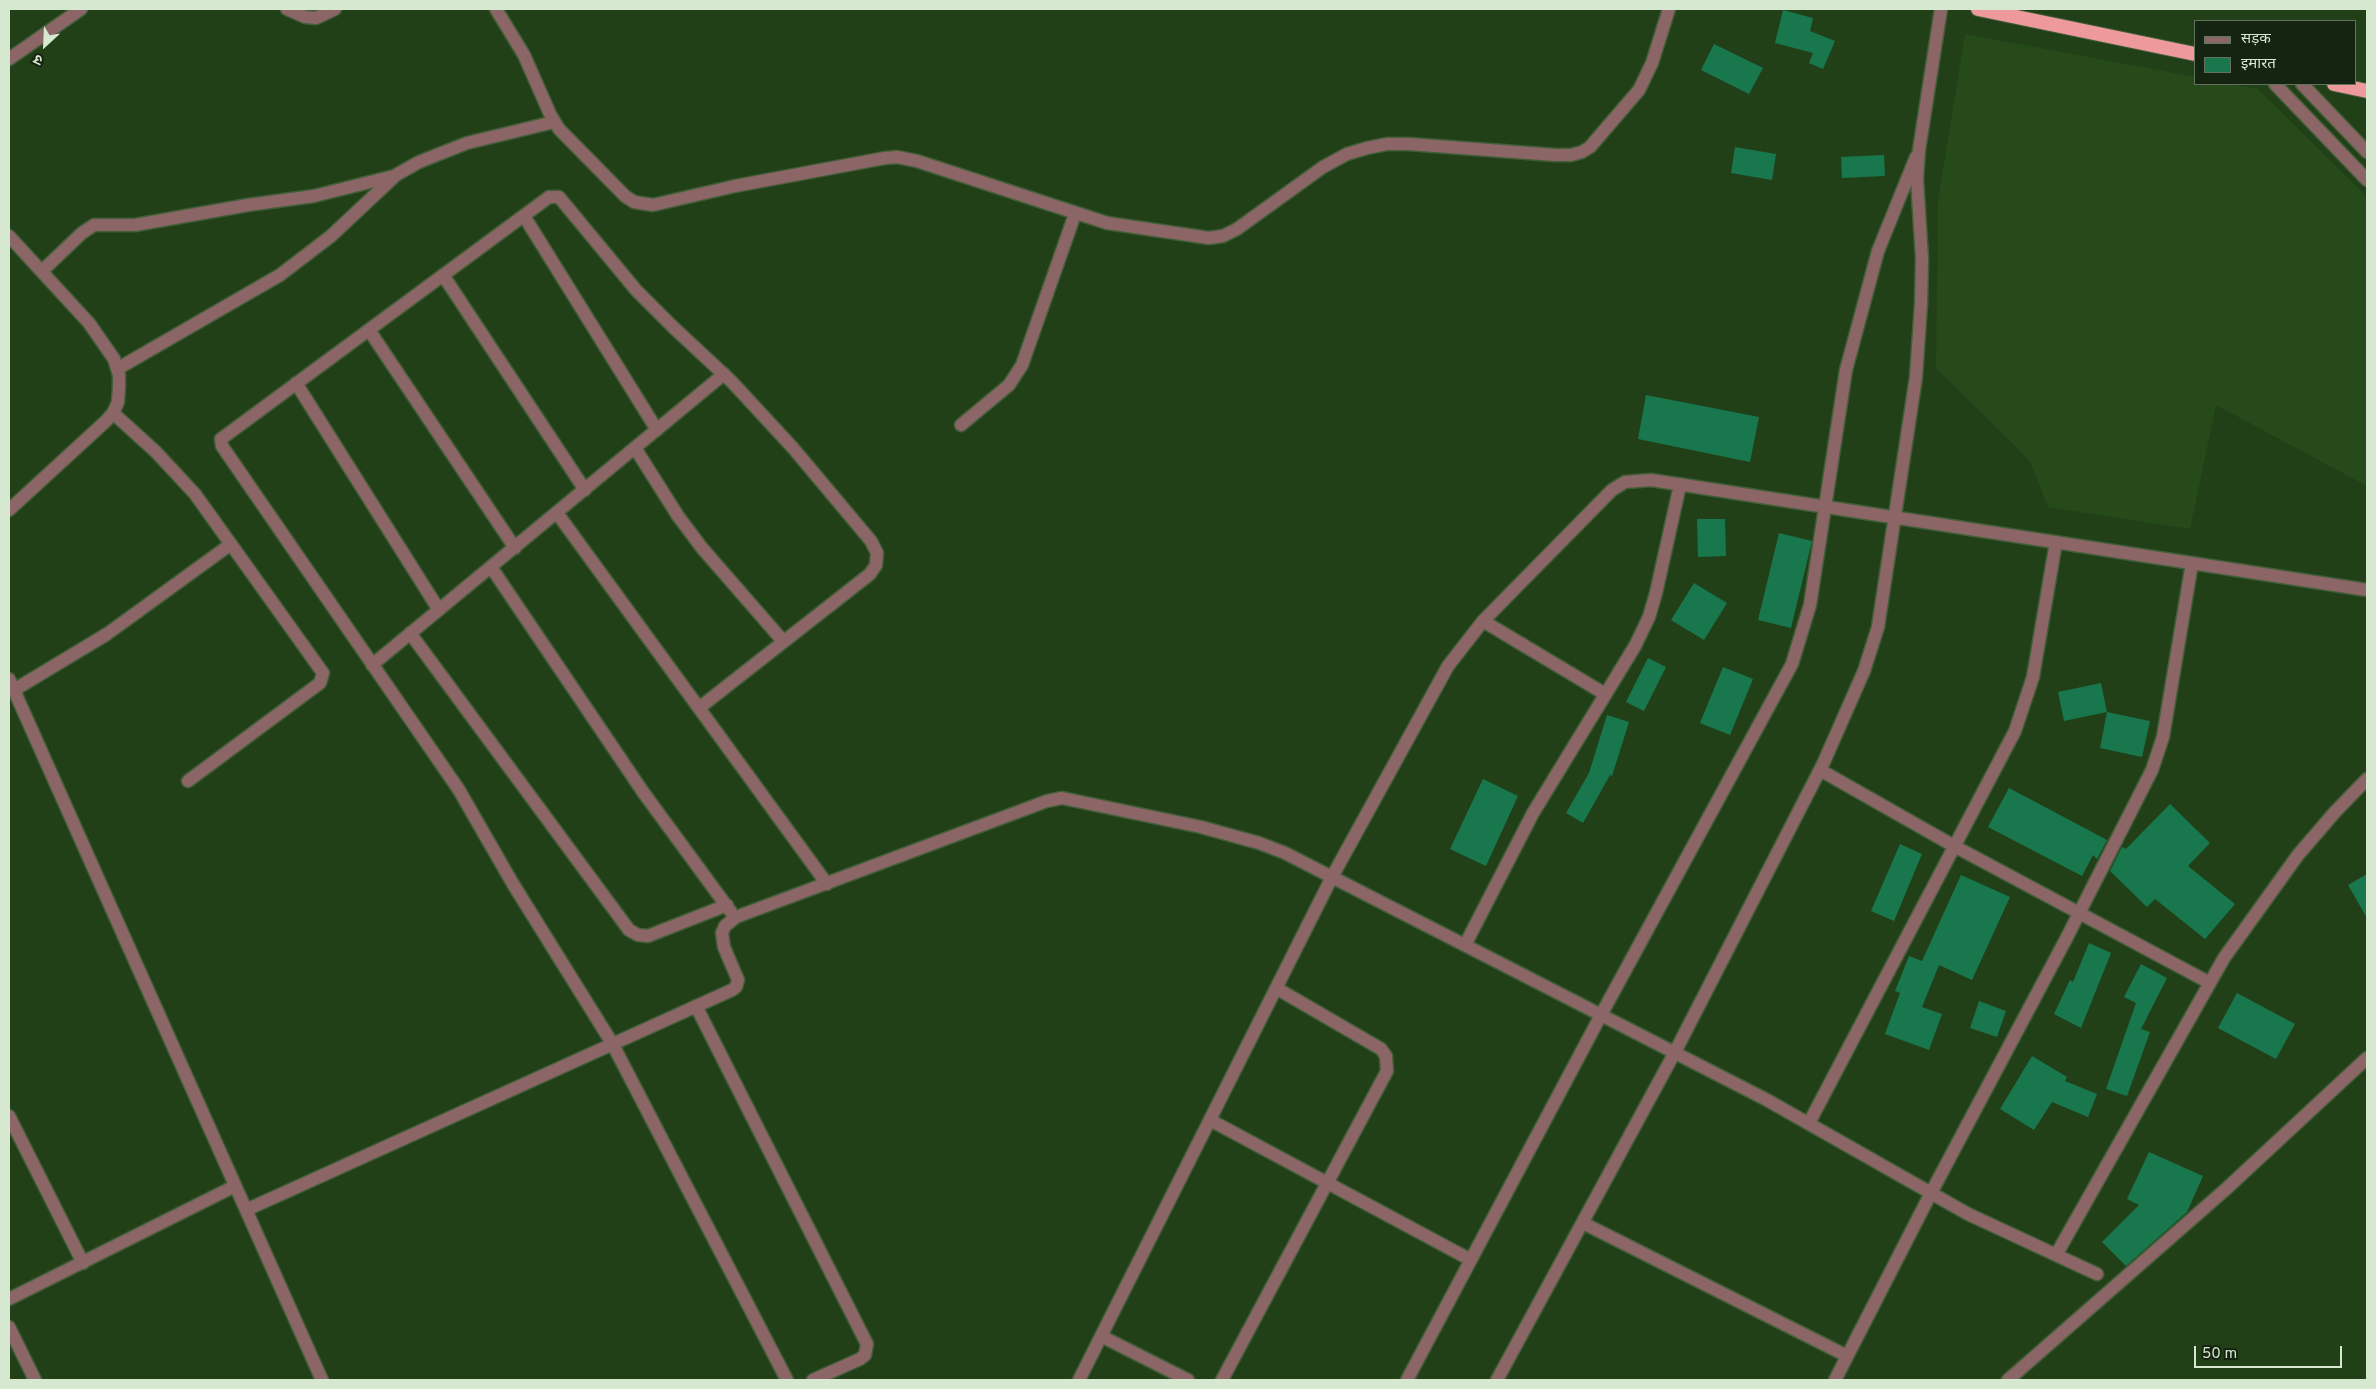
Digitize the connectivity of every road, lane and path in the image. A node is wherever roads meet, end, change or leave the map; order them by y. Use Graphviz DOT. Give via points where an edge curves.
graph roads {
  1 [pos="81,9"];
  2 [pos="287,9"];
  3 [pos="335,9"];
  4 [pos="496,9"];
  5 [pos="1669,9"];
  6 [pos="1941,9"];
  7 [pos="1978,9"];
  8 [pos="2194,54"];
  9 [pos="9,59"];
  10 [pos="2276,85"];
  11 [pos="2303,85"];
  12 [pos="2339,85"];
  13 [pos="2367,91"];
  14 [pos="554,122"];
  15 [pos="1919,150"];
  16 [pos="2367,152"];
  17 [pos="396,175"];
  18 [pos="2367,180"];
  19 [pos="1075,214"];
  20 [pos="524,216"];
  21 [pos="9,236"];
  22 [pos="42,271"];
  23 [pos="444,275"];
  24 [pos="369,330"];
  25 [pos="117,369"];
  26 [pos="724,374"];
  27 [pos="296,383"];
  28 [pos="113,413"];
  29 [pos="961,425"];
  30 [pos="657,430"];
  31 [pos="635,448"];
  32 [pos="1680,485"];
  33 [pos="585,490"];
  34 [pos="1825,507"];
  35 [pos="9,510"];
  36 [pos="557,513"];
  37 [pos="1896,518"];
  38 [pos="2056,542"];
  39 [pos="231,544"];
  40 [pos="514,548"];
  41 [pos="2192,563"];
  42 [pos="491,567"];
  43 [pos="2367,590"];
  44 [pos="439,610"];
  45 [pos="1483,621"];
  46 [pos="410,634"];
  47 [pos="784,642"];
  48 [pos="372,665"];
  49 [pos="11,684"];
  50 [pos="1605,694"];
  51 [pos="699,708"];
  52 [pos="1820,770"];
  53 [pos="2367,779"];
  54 [pos="188,781"];
  55 [pos="1954,846"];
  56 [pos="1332,877"];
  57 [pos="827,884"];
  58 [pos="727,905"];
  59 [pos="2079,914"];
  60 [pos="736,918"];
  61 [pos="1466,945"];
  62 [pos="2210,984"];
  63 [pos="1276,988"];
  64 [pos="696,1006"];
  65 [pos="1601,1015"];
  66 [pos="612,1043"];
  67 [pos="1675,1052"];
  68 [pos="2367,1058"];
  69 [pos="9,1116"];
  70 [pos="1210,1120"];
  71 [pos="1809,1123"];
  72 [pos="1326,1182"];
  73 [pos="235,1186"];
  74 [pos="1931,1193"];
  75 [pos="246,1210"];
  76 [pos="1583,1223"];
  77 [pos="2056,1255"];
  78 [pos="1471,1260"];
  79 [pos="83,1262"];
  80 [pos="2097,1274"];
  81 [pos="9,1299"];
  82 [pos="9,1326"];
  83 [pos="1101,1336"];
  84 [pos="1848,1356"];
  85 [pos="35,1380"];
  86 [pos="322,1380"];
  87 [pos="787,1380"];
  88 [pos="813,1380"];
  89 [pos="1079,1380"];
  90 [pos="1188,1380"];
  91 [pos="1222,1380"];
  92 [pos="1407,1380"];
  93 [pos="1497,1380"];
  94 [pos="1835,1380"];
  95 [pos="2008,1380"];
  1 -- 9 [label="street"];
  2 -- 3 [label="street" via="316,18"];
  4 -- 14 [label="street" via="524,55"];
  5 -- 19 [label="street" via="1652,63 1639,90 1590,147 1582,152 1555,155 1409,144 1367,148 1322,167 1237,229 1224,236 1209,238 1107,223"];
  6 -- 15 [label="street"];
  7 -- 8 [label="highway"];
  10 -- 18 [label="street"];
  11 -- 16 [label="street"];
  12 -- 13 [label="highway"];
  14 -- 17 [label="street" via="444,151"];
  14 -- 19 [label="street" via="625,196 643,204 653,205 735,186 897,158"];
  15 -- 34 [label="street" via="1889,219 1865,294 1846,370"];
  15 -- 37 [label="street" via="1921,304 1916,378"];
  17 -- 22 [label="street" via="314,196 248,204 135,225 94,225"];
  17 -- 25 [label="street" via="331,236 280,275"];
  19 -- 29 [label="street" via="1022,365 1009,384"];
  20 -- 23 [label="street"];
  20 -- 26 [label="street" via="549,197 561,198 636,290"];
  20 -- 30 [label="street"];
  21 -- 22 [label="street"];
  22 -- 25 [label="street" via="89,323"];
  23 -- 24 [label="street"];
  23 -- 33 [label="street"];
  24 -- 27 [label="street"];
  24 -- 40 [label="street"];
  25 -- 28 [label="street" via="118,402"];
  26 -- 30 [label="street"];
  26 -- 47 [label="street" via="793,448 871,541 877,553 876,565 870,574"];
  27 -- 44 [label="street"];
  27 -- 48 [label="street" via="224,435 220,443"];
  28 -- 35 [label="street"];
  28 -- 39 [label="street" via="176,472"];
  30 -- 31 [label="street"];
  31 -- 33 [label="street"];
  31 -- 47 [label="street" via="690,532"];
  32 -- 34 [label="street"];
  32 -- 45 [label="street" via="1637,480 1625,482 1612,490"];
  32 -- 50 [label="street" via="1649,617"];
  33 -- 36 [label="street"];
  34 -- 37 [label="street"];
  34 -- 65 [label="street" via="1810,605 1792,664"];
  36 -- 40 [label="street"];
  36 -- 51 [label="street"];
  37 -- 38 [label="street"];
  37 -- 52 [label="street" via="1878,628 1864,671"];
  38 -- 41 [label="street"];
  38 -- 55 [label="street" via="2028,694 2015,731"];
  39 -- 49 [label="street" via="107,634"];
  39 -- 54 [label="street" via="322,668 323,679"];
  40 -- 42 [label="street"];
  41 -- 43 [label="street"];
  41 -- 59 [label="street" via="2163,737 2152,770"];
  42 -- 44 [label="street"];
  42 -- 58 [label="street" via="637,785"];
  44 -- 46 [label="street"];
  45 -- 50 [label="street"];
  45 -- 56 [label="street" via="1448,666"];
  46 -- 48 [label="street"];
  46 -- 58 [label="street" via="629,930 648,936"];
  47 -- 51 [label="street"];
  48 -- 66 [label="street" via="449,774"];
  49 -- 73 [label="street"];
  50 -- 61 [label="street" via="1533,813"];
  51 -- 57 [label="street"];
  52 -- 55 [label="street"];
  52 -- 67 [label="street"];
  53 -- 62 [label="street" via="2298,855 2224,958"];
  55 -- 59 [label="street"];
  55 -- 71 [label="street"];
  56 -- 57 [label="street" via="1284,853 1202,827 1062,798"];
  56 -- 61 [label="street"];
  56 -- 63 [label="street"];
  57 -- 60 [label="street"];
  58 -- 60 [label="street"];
  59 -- 62 [label="street"];
  59 -- 74 [label="street"];
  60 -- 64 [label="street" via="725,926 722,938 738,983 732,990"];
  61 -- 65 [label="street"];
  62 -- 77 [label="street"];
  63 -- 70 [label="street"];
  63 -- 72 [label="street" via="1381,1048 1386,1056 1385,1077"];
  64 -- 66 [label="street"];
  64 -- 88 [label="street" via="867,1344 865,1355 860,1359"];
  65 -- 67 [label="street"];
  65 -- 78 [label="street"];
  66 -- 75 [label="street"];
  66 -- 87 [label="street"];
  67 -- 71 [label="street"];
  67 -- 76 [label="street"];
  68 -- 95 [label="street" via="2226,1189"];
  69 -- 79 [label="street"];
  70 -- 72 [label="street"];
  70 -- 83 [label="street"];
  71 -- 74 [label="street"];
  72 -- 78 [label="street"];
  72 -- 91 [label="street"];
  73 -- 75 [label="street"];
  73 -- 79 [label="street"];
  74 -- 77 [label="street"];
  74 -- 84 [label="street"];
  75 -- 86 [label="street"];
  76 -- 84 [label="street"];
  76 -- 93 [label="street"];
  77 -- 80 [label="street"];
  78 -- 92 [label="street"];
  79 -- 81 [label="street"];
  82 -- 85 [label="street"];
  83 -- 89 [label="street"];
  83 -- 90 [label="street"];
  84 -- 94 [label="street"];
}
